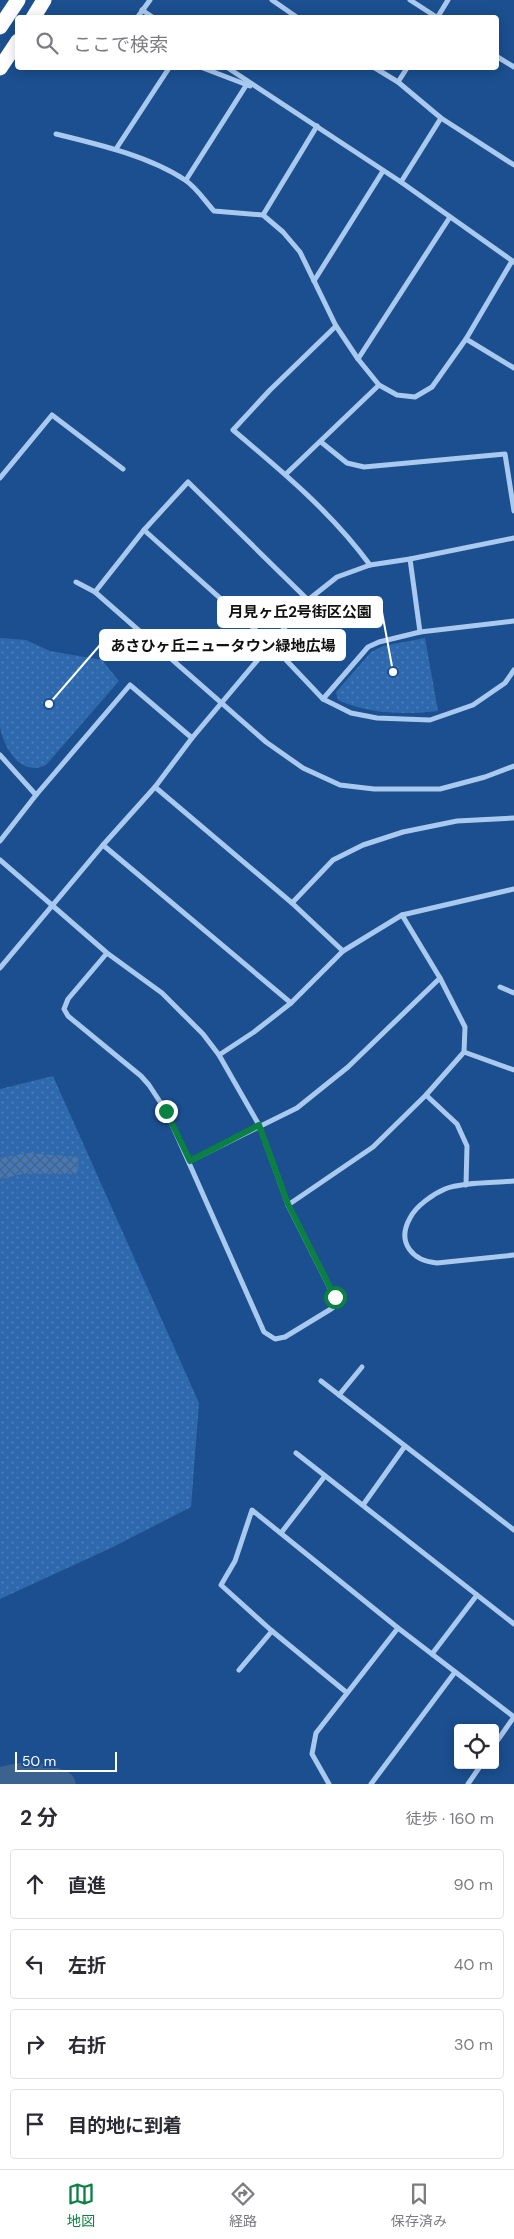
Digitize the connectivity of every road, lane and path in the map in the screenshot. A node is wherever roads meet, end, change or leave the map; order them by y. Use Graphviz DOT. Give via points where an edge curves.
graph roads {
  1 [pos="18,0"];
  2 [pos="44,0"];
  3 [pos="150,0"];
  4 [pos="272,0"];
  5 [pos="410,0"];
  6 [pos="448,0"];
  7 [pos="142,10"];
  8 [pos="34,15"];
  9 [pos="139,15"];
  10 [pos="150,15"];
  11 [pos="294,15"];
  12 [pos="434,15"];
  13 [pos="438,15"];
  14 [pos="0,27"];
  15 [pos="15,46"];
  16 [pos="499,58"];
  17 [pos="514,67"];
  18 [pos="0,68"];
  19 [pos="168,70"];
  20 [pos="208,70"];
  21 [pos="231,70"];
  22 [pos="378,70"];
  23 [pos="406,70"];
  24 [pos="398,82"];
  25 [pos="247,84"];
  26 [pos="264,92"];
  27 [pos="441,118"];
  28 [pos="317,126"];
  29 [pos="56,134"];
  30 [pos="116,149"];
  31 [pos="514,165"];
  32 [pos="383,171"];
  33 [pos="186,180"];
  34 [pos="401,182"];
  35 [pos="263,216"];
  36 [pos="450,217"];
  37 [pos="513,262"];
  38 [pos="314,281"];
  39 [pos="336,326"];
  40 [pos="466,339"];
  41 [pos="358,359"];
  42 [pos="514,368"];
  43 [pos="379,385"];
  44 [pos="320,442"];
  45 [pos="123,469"];
  46 [pos="286,474"];
  47 [pos="0,478"];
  48 [pos="514,511"];
  49 [pos="144,530"];
  50 [pos="514,538"];
  51 [pos="410,559"];
  52 [pos="370,564"];
  53 [pos="76,582"];
  54 [pos="95,592"];
  55 [pos="308,600"];
  56 [pos="514,621"];
  57 [pos="420,632"];
  58 [pos="270,643"];
  59 [pos="514,670"];
  60 [pos="323,699"];
  61 [pos="222,704"];
  62 [pos="192,738"];
  63 [pos="0,755"];
  64 [pos="514,766"];
  65 [pos="155,787"];
  66 [pos="36,795"];
  67 [pos="514,818"];
  68 [pos="0,841"];
  69 [pos="103,845"];
  70 [pos="0,860"];
  71 [pos="514,890"];
  72 [pos="292,903"];
  73 [pos="54,906"];
  74 [pos="402,915"];
  75 [pos="343,951"];
  76 [pos="107,953"];
  77 [pos="0,968"];
  78 [pos="440,978"];
  79 [pos="500,987"];
  80 [pos="514,992"];
  81 [pos="291,1003"];
  82 [pos="464,1052"];
  83 [pos="219,1055"];
  84 [pos="514,1070"];
  85 [pos="426,1095"];
  86 [pos="259,1125"];
  87 [pos="190,1161"];
  88 [pos="514,1181"];
  89 [pos="466,1186"];
  90 [pos="288,1204"];
  91 [pos="514,1255"];
  92 [pos="362,1367"];
  93 [pos="321,1381"];
  94 [pos="339,1395"];
  95 [pos="405,1446"];
  96 [pos="296,1453"];
  97 [pos="325,1476"];
  98 [pos="363,1505"];
  99 [pos="514,1530"];
  100 [pos="281,1532"];
  101 [pos="477,1595"];
  102 [pos="514,1624"];
  103 [pos="398,1628"];
  104 [pos="272,1631"];
  105 [pos="432,1654"];
  106 [pos="239,1670"];
  107 [pos="456,1672"];
  108 [pos="346,1692"];
  109 [pos="514,1717"];
  110 [pos="499,1738"];
  111 [pos="478,1769"];
  112 [pos="329,1784"];
  113 [pos="371,1784"];
  114 [pos="468,1784"];
  1 -- 14 [label="highway"];
  2 -- 8 [label="highway"];
  3 -- 7 [label="street"];
  4 -- 11 [label="street"];
  5 -- 12 [label="street"];
  6 -- 13 [label="street"];
  7 -- 9 [label="street"];
  7 -- 10 [label="street"];
  15 -- 18 [label="highway"];
  16 -- 17 [label="street"];
  19 -- 30 [label="street"];
  20 -- 25 [label="street"];
  21 -- 26 [label="street"];
  22 -- 24 [label="street"];
  23 -- 24 [label="street"];
  24 -- 27 [label="street"];
  25 -- 26 [label="street"];
  25 -- 33 [label="street"];
  26 -- 28 [label="street"];
  27 -- 31 [label="street"];
  27 -- 34 [label="street"];
  28 -- 32 [label="street"];
  28 -- 35 [label="street"];
  29 -- 30 [label="street"];
  30 -- 33 [label="street"];
  32 -- 34 [label="street"];
  32 -- 38 [label="street"];
  33 -- 35 [label="street" via="214,211"];
  34 -- 36 [label="street"];
  35 -- 38 [label="street" via="300,252"];
  36 -- 37 [label="street"];
  36 -- 41 [label="street"];
  37 -- 40 [label="street"];
  38 -- 39 [label="street"];
  39 -- 41 [label="street"];
  39 -- 46 [label="street" via="233,430"];
  40 -- 42 [label="street"];
  40 -- 43 [label="street" via="432,387 415,397 397,395"];
  41 -- 43 [label="street"];
  43 -- 44 [label="street"];
  44 -- 46 [label="street"];
  44 -- 48 [label="street" via="347,463 364,467 505,454"];
  45 -- 47 [label="street" via="52,415"];
  46 -- 52 [label="street" via="348,534"];
  49 -- 54 [label="street"];
  49 -- 55 [label="street" via="188,482"];
  49 -- 58 [label="street"];
  50 -- 51 [label="street"];
  51 -- 52 [label="street"];
  51 -- 57 [label="street"];
  52 -- 55 [label="street" via="337,577"];
  53 -- 54 [label="street"];
  54 -- 61 [label="street"];
  55 -- 58 [label="street"];
  56 -- 57 [label="street"];
  57 -- 60 [label="street" via="368,647"];
  58 -- 60 [label="street"];
  58 -- 61 [label="street"];
  59 -- 60 [label="street" via="504,683 473,705 430,720 377,718 350,713"];
  61 -- 62 [label="street"];
  61 -- 64 [label="street" via="266,742 303,768 340,785 440,789"];
  62 -- 65 [label="street"];
  62 -- 66 [label="street" via="130,685"];
  63 -- 66 [label="street"];
  65 -- 69 [label="street"];
  65 -- 72 [label="street"];
  66 -- 68 [label="street"];
  67 -- 72 [label="street" via="457,821 403,832 363,845 333,860"];
  69 -- 73 [label="street"];
  69 -- 81 [label="street"];
  70 -- 73 [label="street"];
  71 -- 74 [label="street"];
  72 -- 75 [label="street"];
  73 -- 76 [label="street"];
  73 -- 77 [label="street"];
  74 -- 75 [label="street"];
  74 -- 78 [label="street"];
  75 -- 81 [label="street"];
  76 -- 83 [label="street" via="162,993 192,1021"];
  76 -- 87 [label="street" via="64,1009 68,1016 149,1085 166,1111"];
  78 -- 82 [label="street" via="465,1027"];
  78 -- 86 [label="street" via="328,1085 297,1108"];
  79 -- 80 [label="street"];
  81 -- 83 [label="street"];
  82 -- 84 [label="street"];
  82 -- 85 [label="street"];
  83 -- 86 [label="street"];
  85 -- 89 [label="street" via="457,1124 467,1146"];
  85 -- 90 [label="street" via="373,1147"];
  86 -- 87 [label="street"];
  86 -- 90 [label="street"];
  87 -- 90 [label="street" via="264,1332 275,1339 285,1337 336,1303"];
  88 -- 89 [label="street"];
  89 -- 91 [label="street" via="444,1189 417,1208 406,1227 409,1249 420,1260 437,1263"];
  92 -- 94 [label="street"];
  93 -- 94 [label="street"];
  94 -- 95 [label="street"];
  95 -- 98 [label="street"];
  95 -- 99 [label="street"];
  96 -- 97 [label="street"];
  97 -- 98 [label="street"];
  97 -- 100 [label="street"];
  98 -- 101 [label="street"];
  100 -- 103 [label="street"];
  100 -- 104 [label="street" via="252,1510 235,1561 221,1585"];
  101 -- 102 [label="street"];
  101 -- 105 [label="street"];
  103 -- 105 [label="street"];
  103 -- 108 [label="street"];
  104 -- 106 [label="street"];
  104 -- 108 [label="street"];
  105 -- 107 [label="street"];
  107 -- 109 [label="street"];
  107 -- 113 [label="street"];
  108 -- 112 [label="street" via="313,1739 312,1754"];
  109 -- 110 [label="street"];
  111 -- 114 [label="street"];
}
